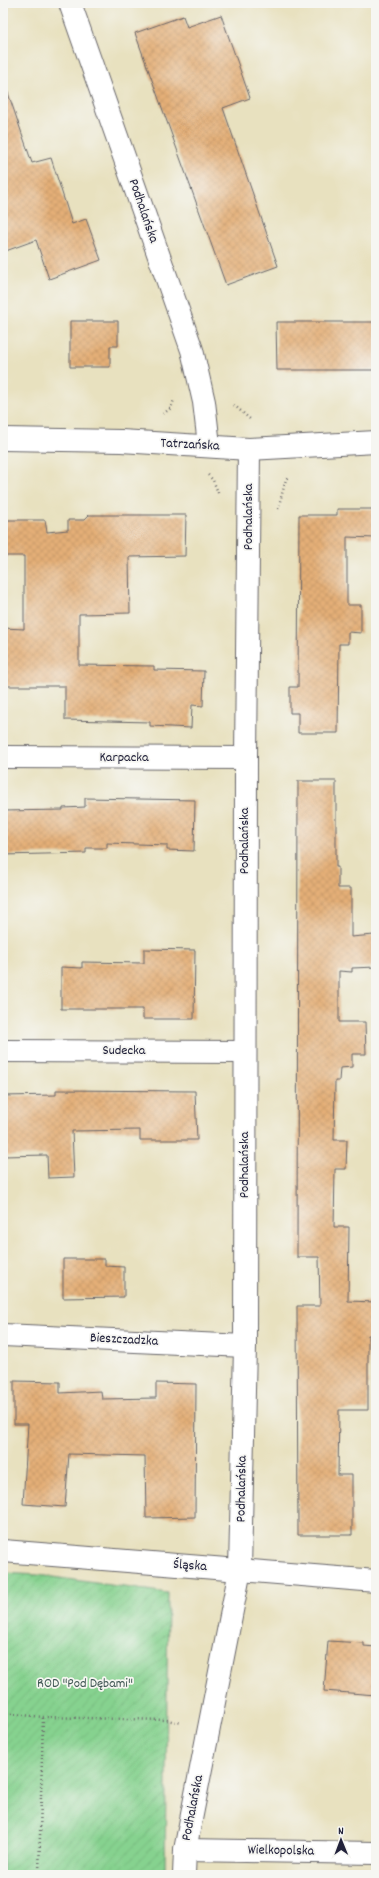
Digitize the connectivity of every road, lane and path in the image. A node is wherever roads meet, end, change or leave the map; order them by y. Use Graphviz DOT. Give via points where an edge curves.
graph roads {
  1 [pos="70,3"];
  2 [pos="3,439"];
  3 [pos="376,442"];
  4 [pos="209,445"];
  5 [pos="249,449"];
  6 [pos="3,757"];
  7 [pos="246,758"];
  8 [pos="3,1051"];
  9 [pos="245,1052"];
  10 [pos="3,1335"];
  11 [pos="245,1346"];
  12 [pos="3,1551"];
  13 [pos="240,1570"];
  14 [pos="376,1581"];
  15 [pos="3,1714"];
  16 [pos="43,1717"];
  17 [pos="209,1729"];
  18 [pos="185,1850"];
  19 [pos="376,1853"];
  20 [pos="39,1875"];
  21 [pos="184,1875"];
  1 -- 4 [label="street, Podhalańska" via="192,350 204,402"];
  2 -- 4 [label="street, Tatrzańska"];
  3 -- 5 [label="street, Tatrzańska"];
  4 -- 5 [label="street, Tatrzańska"];
  5 -- 7 [label="street, Podhalańska"];
  6 -- 7 [label="street, Karpacka"];
  7 -- 9 [label="street, Podhalańska"];
  8 -- 9 [label="street, Sudecka"];
  9 -- 11 [label="street, Podhalańska"];
  10 -- 11 [label="street, Bieszczadzka"];
  11 -- 13 [label="street, Podhalańska"];
  12 -- 13 [label="street, Śląska"];
  13 -- 14 [label="street, Śląska"];
  13 -- 17 [label="street, Podhalańska"];
  15 -- 16 [label="path"];
  16 -- 17 [label="path" via="167,1720"];
  16 -- 20 [label="path"];
  17 -- 18 [label="street, Podhalańska"];
  18 -- 19 [label="street, Wielkopolska"];
  18 -- 21 [label="street, Podhalańska"];
}
